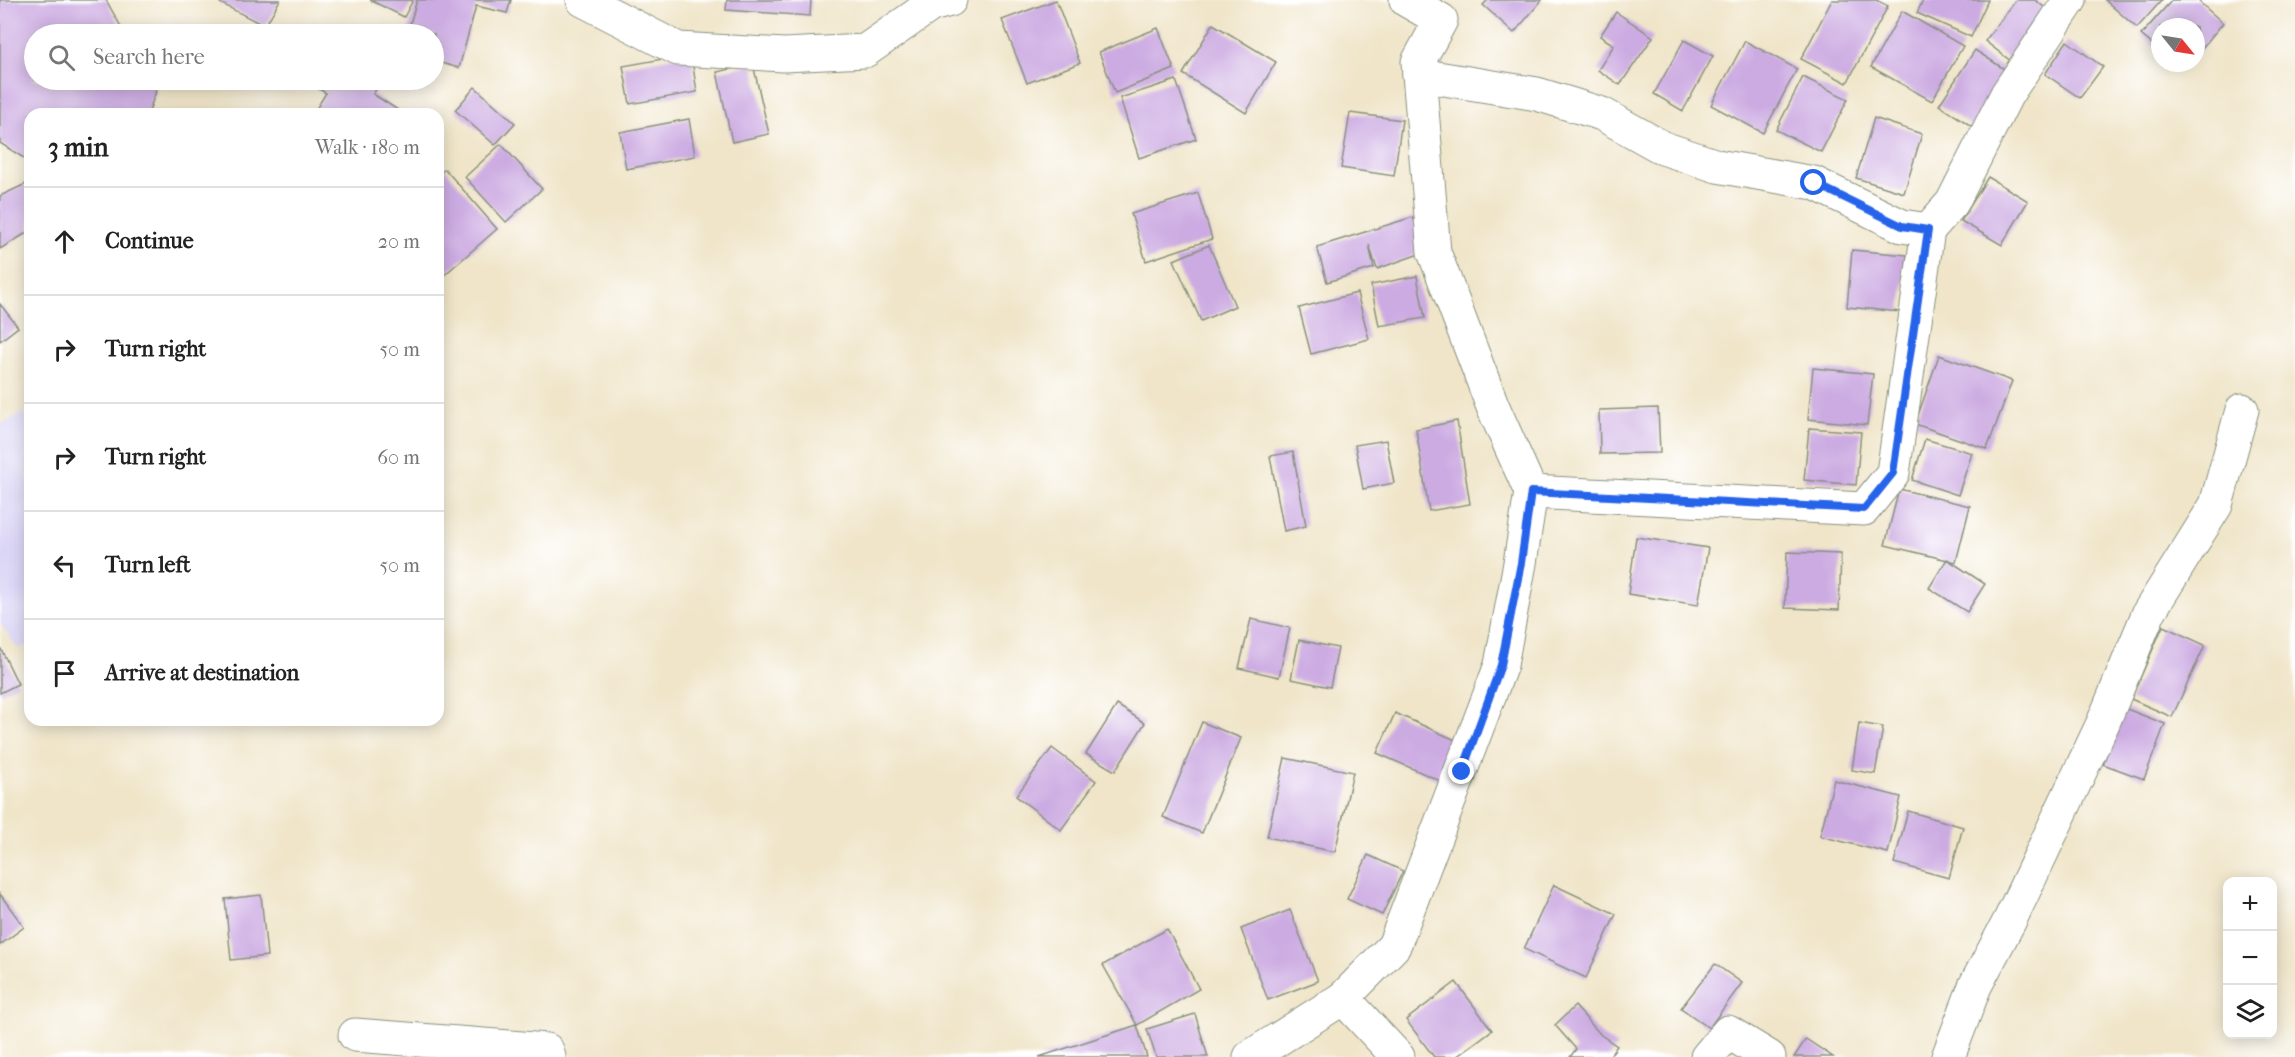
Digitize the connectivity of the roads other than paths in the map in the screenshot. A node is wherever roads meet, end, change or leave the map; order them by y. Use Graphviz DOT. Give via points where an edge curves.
graph roads {
  1 [pos="583,0"];
  2 [pos="950,0"];
  3 [pos="1406,0"];
  4 [pos="2070,0"];
  5 [pos="1447,10"];
  6 [pos="1419,75"];
  7 [pos="1928,230"];
  8 [pos="2242,410"];
  9 [pos="1531,492"];
  10 [pos="1343,998"];
  11 [pos="355,1035"];
  12 [pos="549,1057"];
  13 [pos="1250,1057"];
  14 [pos="1398,1057"];
  15 [pos="1707,1057"];
  16 [pos="1769,1057"];
  17 [pos="1947,1057"];
  1 -- 2 [label="street" via="678,49 784,55 865,51 932,5"];
  3 -- 5 [label="street"];
  4 -- 7 [label="street" via="2007,94 1952,203"];
  5 -- 6 [label="street" via="1418,62"];
  6 -- 7 [label="street" via="1537,94 1602,114 1663,148 1717,166 1814,183 1902,226"];
  6 -- 9 [label="street" via="1434,252 1492,407"];
  7 -- 9 [label="street" via="1893,473 1864,509"];
  8 -- 17 [label="street" via="2216,505 2149,612 2103,723 1975,986"];
  9 -- 10 [label="street" via="1501,665 1462,772 1394,946"];
  10 -- 13 [label="street"];
  10 -- 14 [label="street"];
  11 -- 12 [label="street" via="548,1050"];
  15 -- 16 [label="street" via="1728,1032"];
}
